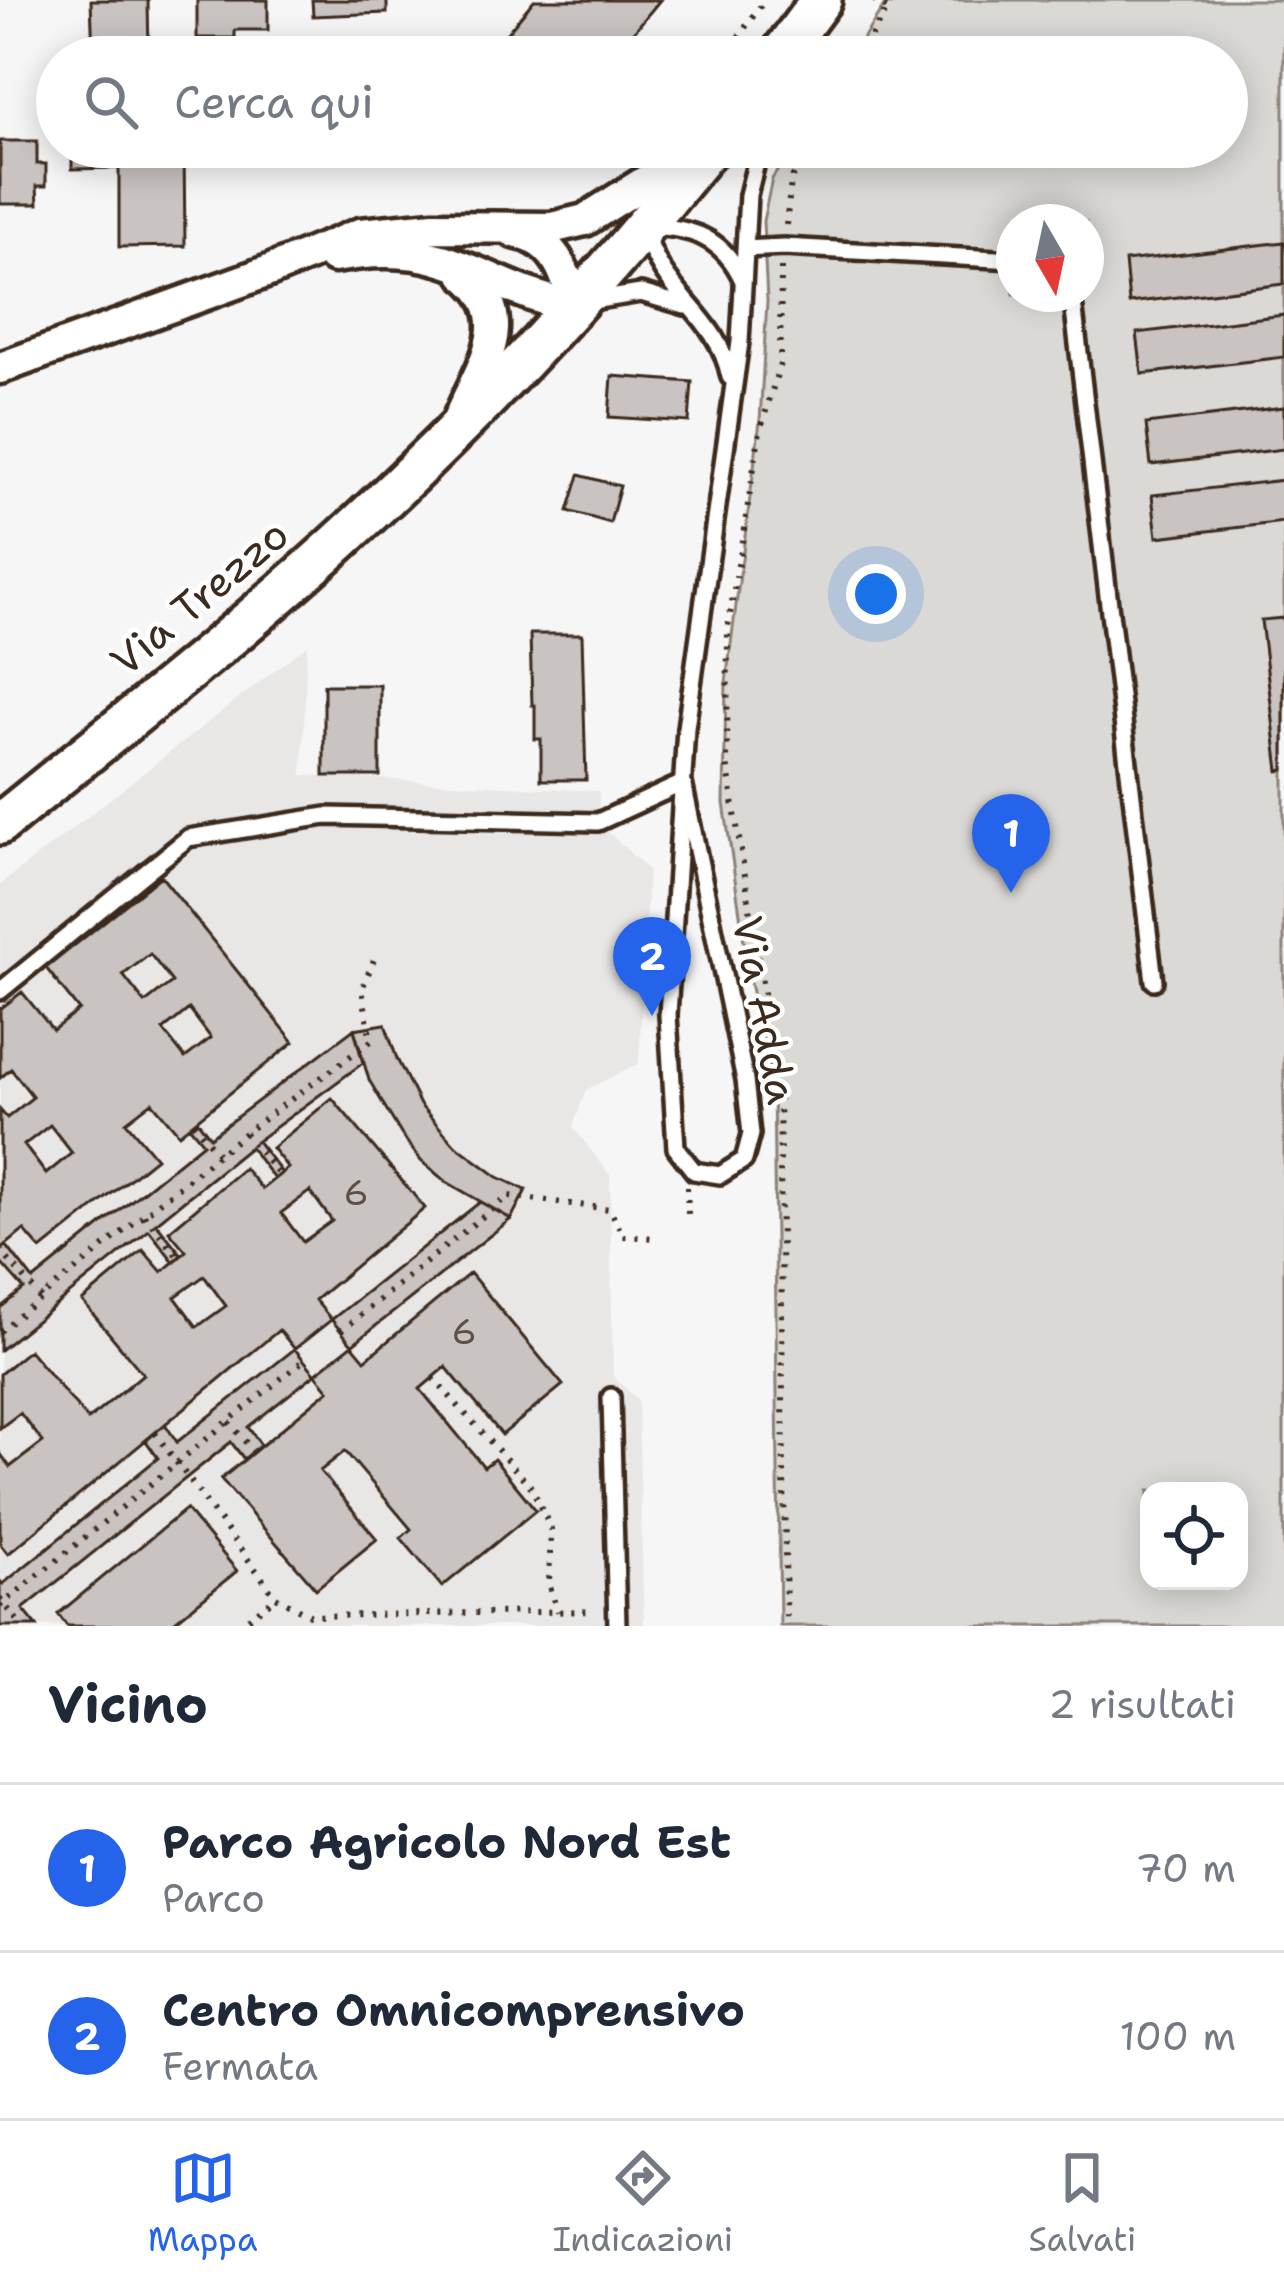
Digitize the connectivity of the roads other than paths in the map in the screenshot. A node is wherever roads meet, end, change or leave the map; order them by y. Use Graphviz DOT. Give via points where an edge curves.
graph roads {
  1 [pos="667,168"];
  2 [pos="692,168"];
  3 [pos="755,168"];
  4 [pos="475,226"];
  5 [pos="644,226"];
  6 [pos="745,249"];
  7 [pos="996,259"];
  8 [pos="450,263"];
  9 [pos="269,271"];
  10 [pos="744,284"];
  11 [pos="574,306"];
  12 [pos="1074,312"];
  13 [pos="706,323"];
  14 [pos="0,368"];
  15 [pos="732,386"];
  16 [pos="452,434"];
  17 [pos="683,783"];
  18 [pos="0,824"];
  19 [pos="1154,981"];
  20 [pos="0,991"];
  21 [pos="611,1397"];
  22 [pos="617,1618"];
  1 -- 4 [label="street" via="586,220 550,228"];
  2 -- 5 [label="street, Via Trezzo"];
  3 -- 6 [label="lane, Via Adda"];
  4 -- 9 [label="street" via="360,234"];
  4 -- 11 [label="street" via="544,244 565,271"];
  5 -- 10 [label="lane" via="710,239"];
  5 -- 11 [label="street, Via Trezzo"];
  5 -- 13 [label="lane, Via Adda" via="656,265"];
  6 -- 7 [label="lane"];
  6 -- 10 [label="lane, Via Adda"];
  8 -- 9 [label="street" via="368,253"];
  8 -- 11 [label="street" via="533,299"];
  8 -- 16 [label="street" via="484,291 495,322"];
  9 -- 14 [label="street"];
  10 -- 15 [label="lane, Via Adda"];
  11 -- 13 [label="lane" via="651,293"];
  11 -- 16 [label="street, Via Trezzo"];
  12 -- 19 [label="lane"];
  13 -- 15 [label="lane, Via Adda"];
  15 -- 17 [label="lane, Via Adda"];
  16 -- 18 [label="street, Via Trezzo" via="290,586"];
  17 -- 17 [label="lane, Via Adda" via="668,1015 675,1140 686,1165 713,1176 744,1160 751,1134"];
  17 -- 20 [label="lane" via="598,822 326,816 188,838"];
  21 -- 22 [label="lane"];
}
